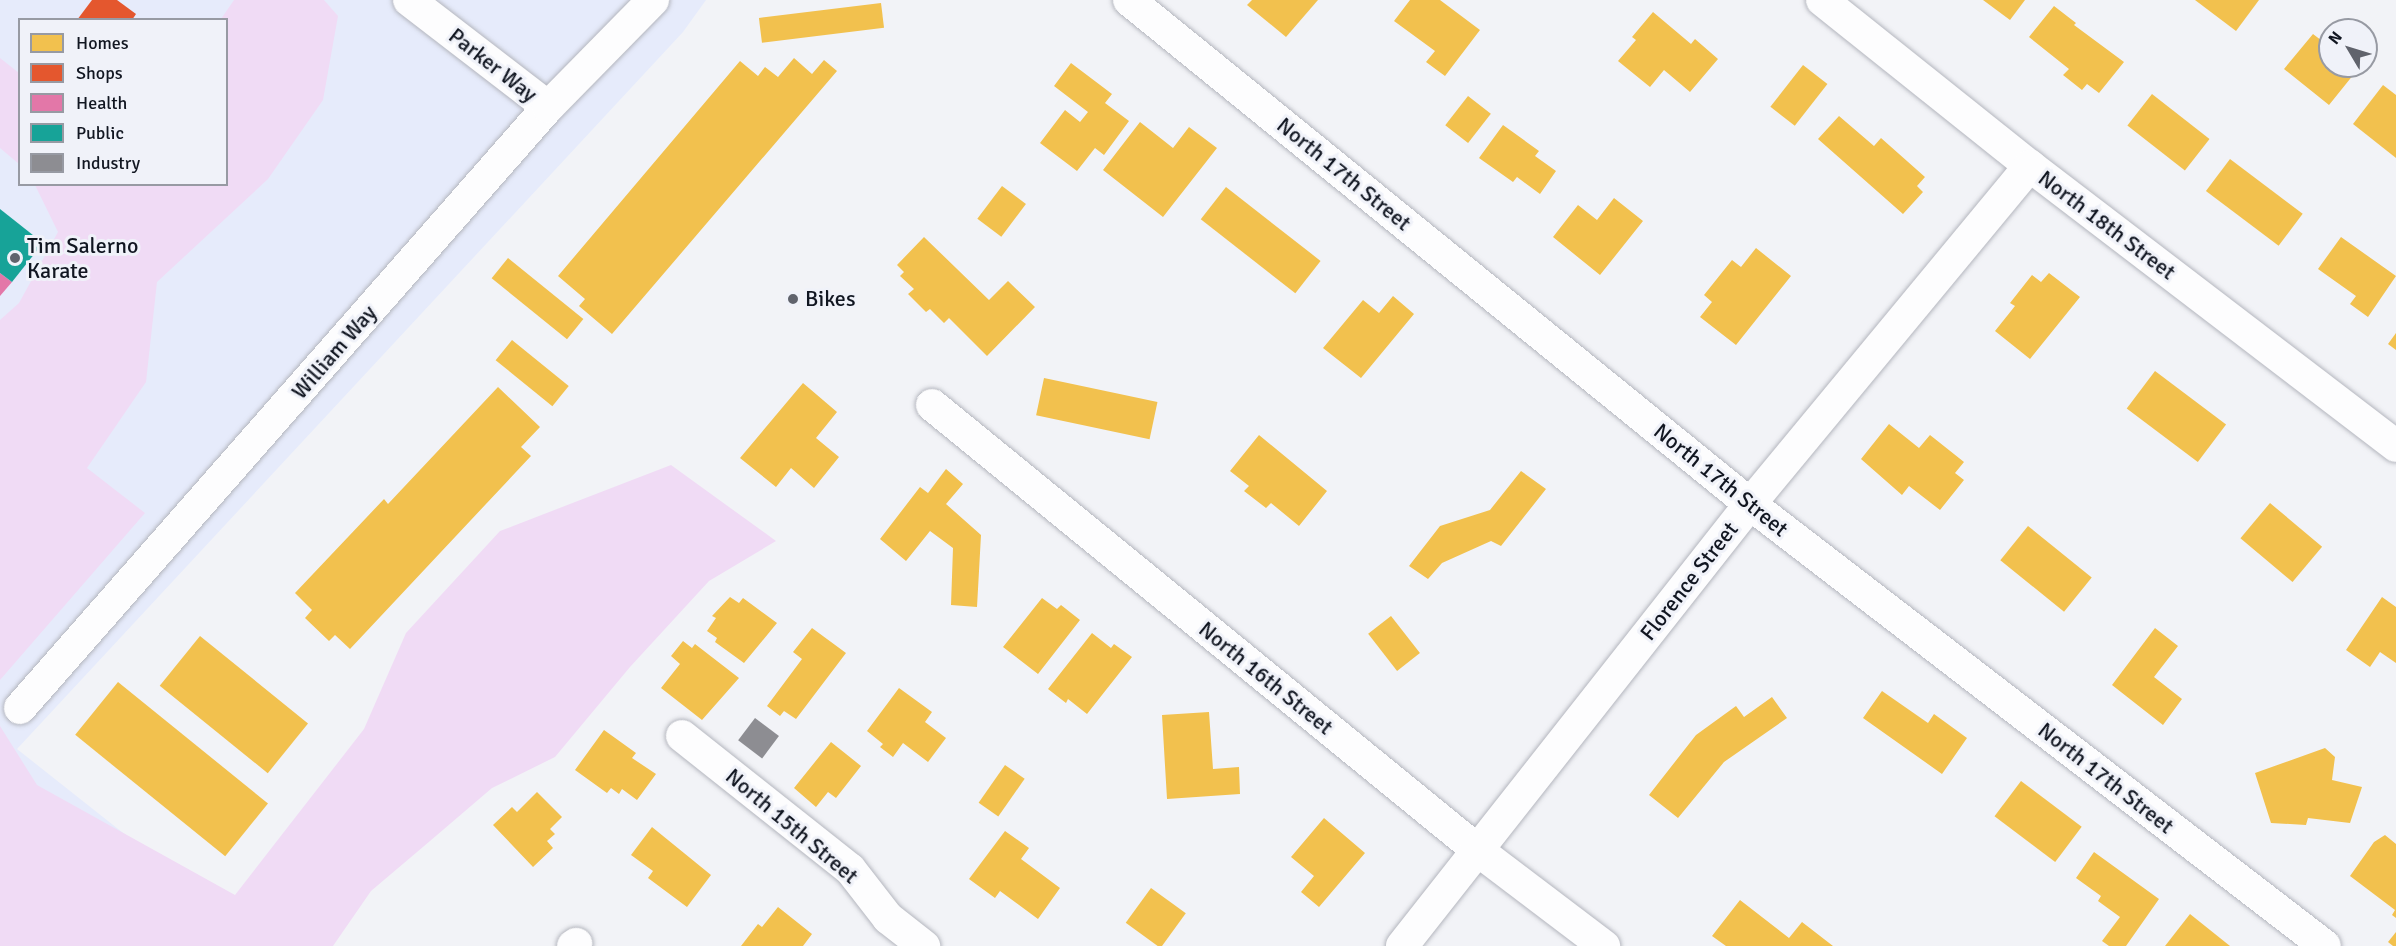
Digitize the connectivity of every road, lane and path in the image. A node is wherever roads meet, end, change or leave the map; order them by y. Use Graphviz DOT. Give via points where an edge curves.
graph roads {
  1 [pos="410,0"];
  2 [pos="653,0"];
  3 [pos="1129,0"];
  4 [pos="1822,0"];
  5 [pos="548,107"];
  6 [pos="2030,166"];
  7 [pos="932,405"];
  8 [pos="2396,446"];
  9 [pos="1750,504"];
  10 [pos="20,708"];
  11 [pos="681,736"];
  12 [pos="1476,849"];
  13 [pos="924,946"];
  14 [pos="1402,946"];
  15 [pos="1604,946"];
  16 [pos="2325,946"];
  1 -- 5 [label="street, Parker Way"];
  2 -- 5 [label="street, William Way"];
  3 -- 9 [label="street, North 17th Street"];
  4 -- 6 [label="street, North 18th Street"];
  5 -- 10 [label="street, William Way"];
  6 -- 8 [label="street, North 18th Street"];
  6 -- 9 [label="street, Florence Street"];
  7 -- 12 [label="street, North 16th Street"];
  9 -- 12 [label="street, Florence Street"];
  9 -- 16 [label="street, North 17th Street"];
  11 -- 13 [label="street, North 15th Street" via="850,869 888,918"];
  12 -- 14 [label="street, Florence Street"];
  12 -- 15 [label="street, North 16th Street"];
}
